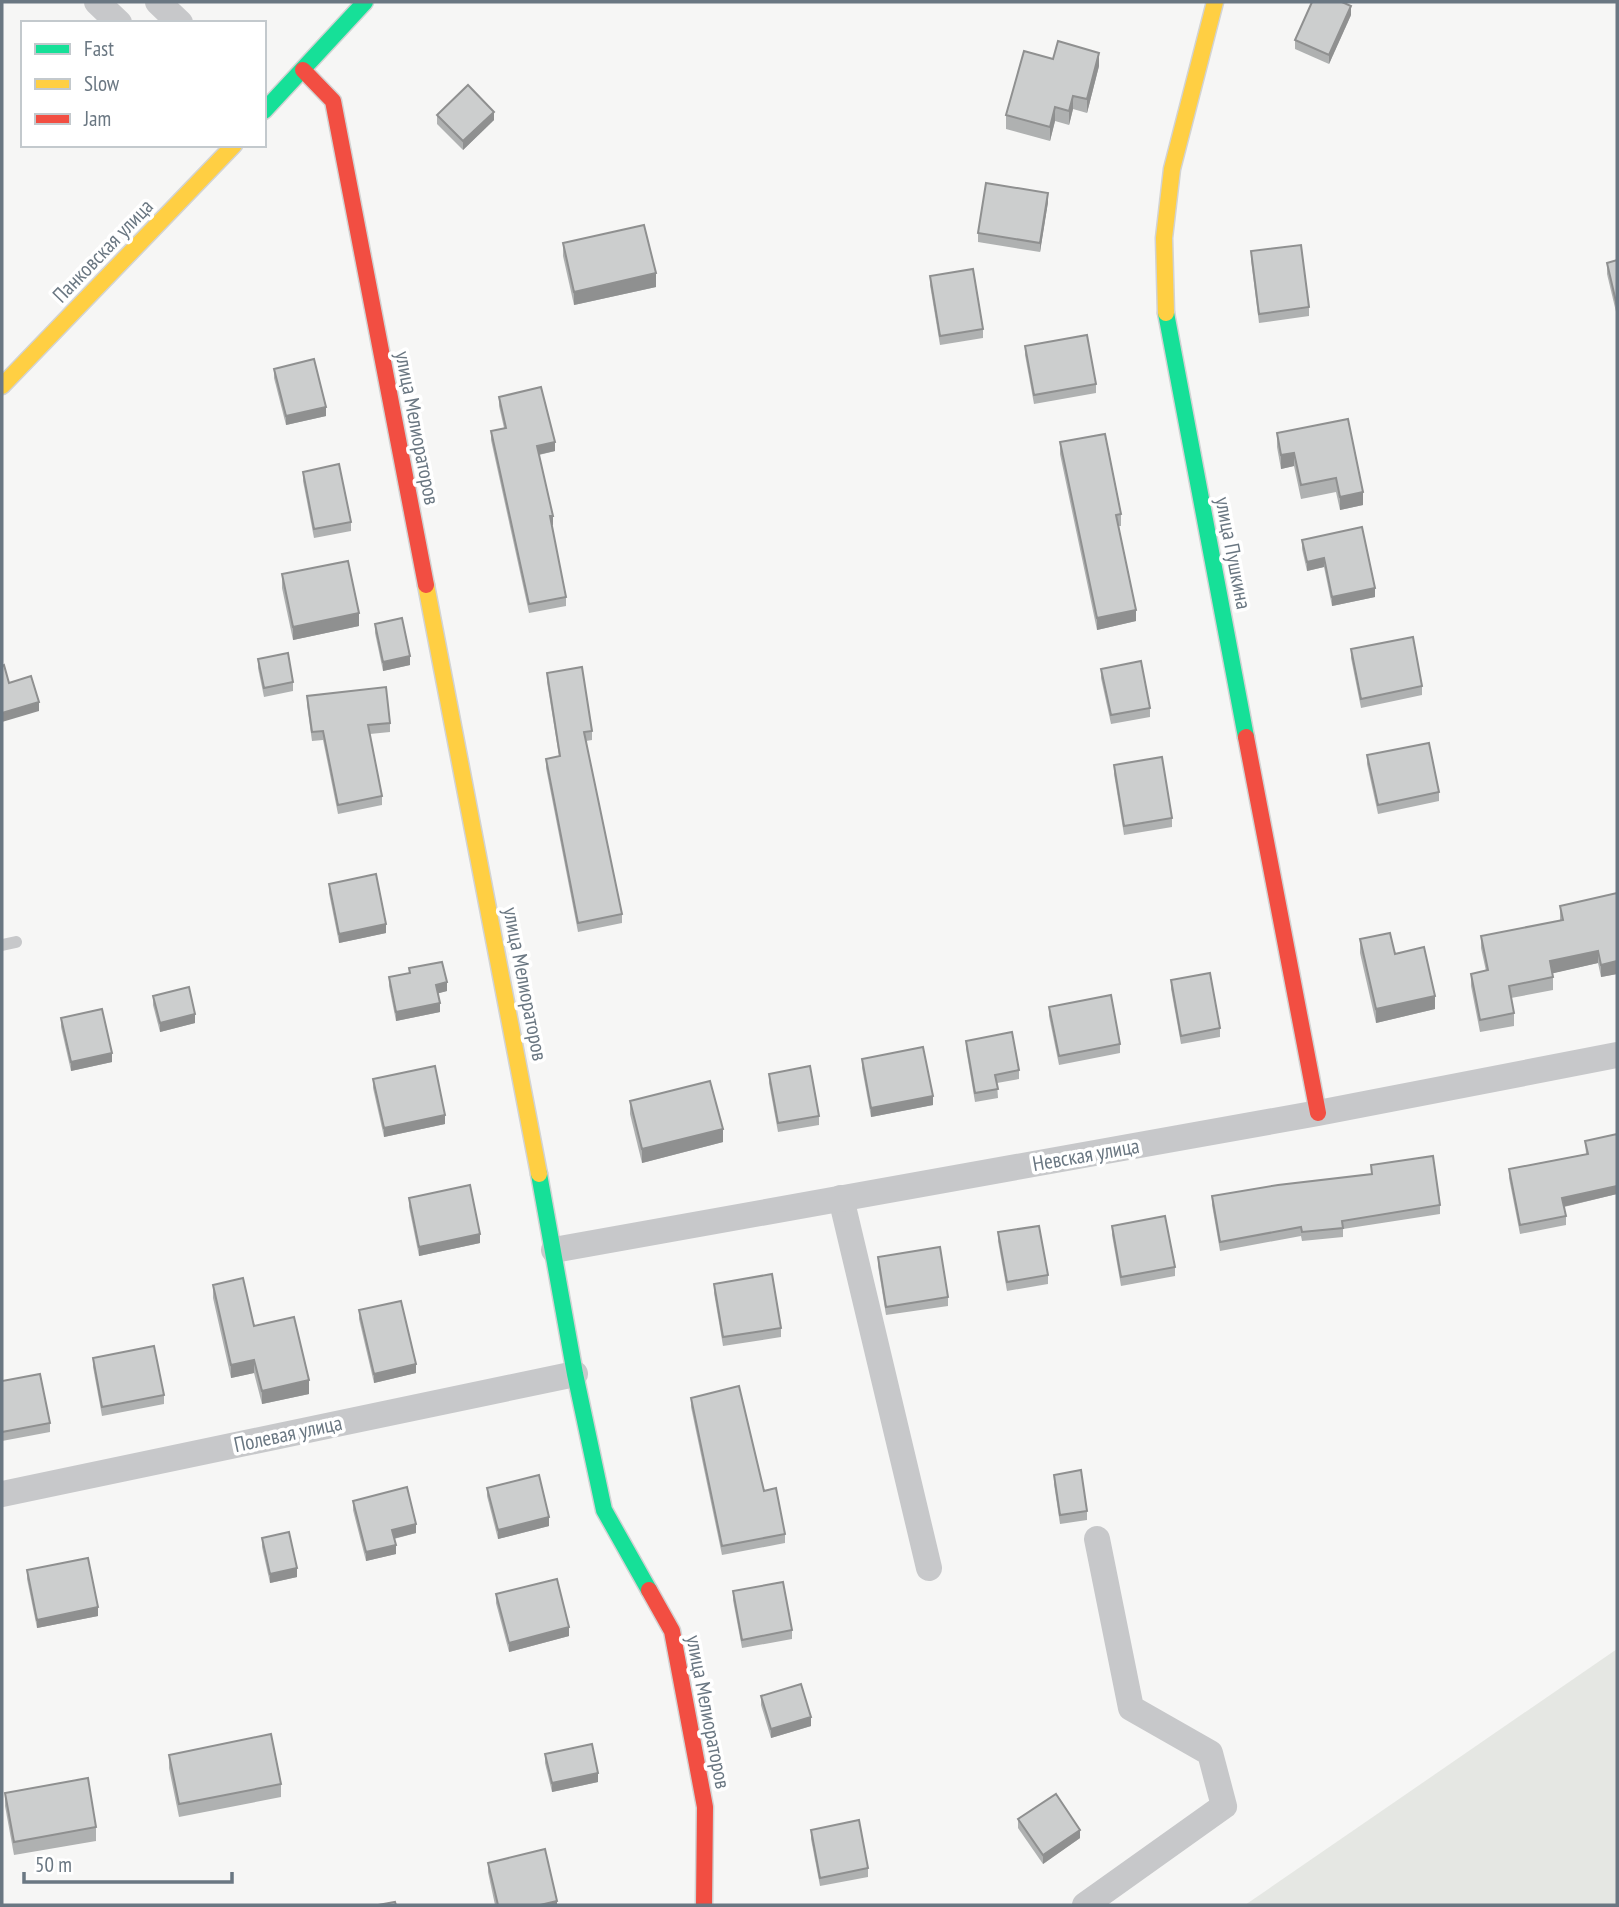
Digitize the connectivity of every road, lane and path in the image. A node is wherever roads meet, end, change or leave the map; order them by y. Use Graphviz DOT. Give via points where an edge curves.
graph roads {
  1 [pos="97,2"];
  2 [pos="158,2"];
  3 [pos="365,2"];
  4 [pos="1215,2"];
  5 [pos="117,21"];
  6 [pos="178,21"];
  7 [pos="303,70"];
  8 [pos="266,107"];
  9 [pos="232,147"];
  10 [pos="2,386"];
  11 [pos="16,942"];
  12 [pos="2,945"];
  13 [pos="1617,1055"];
  14 [pos="1318,1113"];
  15 [pos="841,1198"];
  16 [pos="554,1250"];
  17 [pos="575,1374"];
  18 [pos="2,1494"];
  19 [pos="1097,1539"];
  20 [pos="929,1567"];
  21 [pos="704,1905"];
  22 [pos="1085,1905"];
  1 -- 5 [label="street"];
  2 -- 6 [label="street"];
  3 -- 7 [label="street"];
  4 -- 14 [label="street, улица Пушкина" via="1172,169 1164,237 1166,315"];
  7 -- 8 [label="street"];
  7 -- 16 [label="street, улица Мелиораторов" via="333,101"];
  9 -- 10 [label="street, Панковская улица"];
  11 -- 12 [label="lane"];
  13 -- 14 [label="street, Невская улица"];
  14 -- 15 [label="street, Невская улица"];
  15 -- 16 [label="street, Невская улица"];
  15 -- 20 [label="street"];
  16 -- 17 [label="street, улица Мелиораторов"];
  17 -- 18 [label="street, Полевая улица"];
  17 -- 21 [label="street, улица Мелиораторов" via="604,1510 672,1631 705,1807"];
  19 -- 22 [label="street" via="1131,1708 1210,1753 1224,1806"];
}
